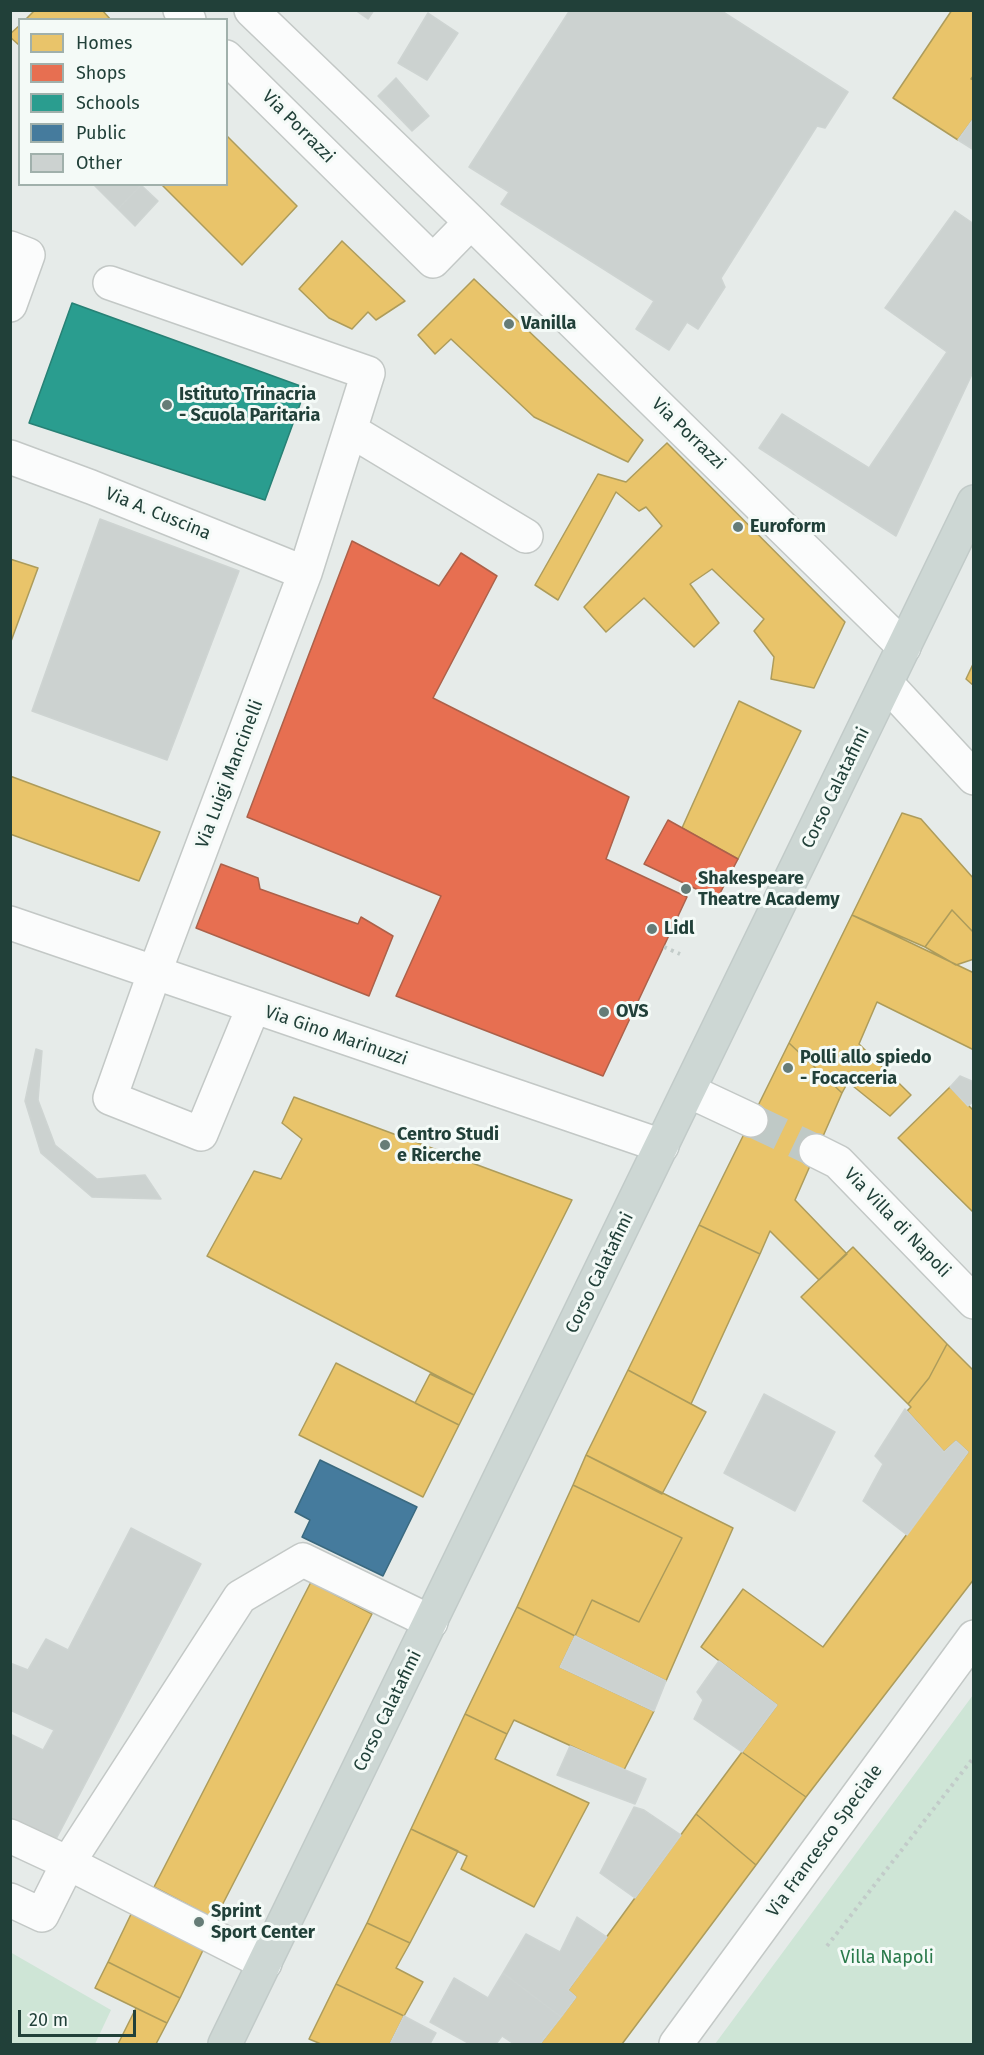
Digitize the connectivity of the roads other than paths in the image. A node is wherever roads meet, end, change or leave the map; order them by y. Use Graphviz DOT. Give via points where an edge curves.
graph roads {
  1 [pos="251,10"];
  2 [pos="228,59"];
  3 [pos="471,222"];
  4 [pos="19,252"];
  5 [pos="110,283"];
  6 [pos="10,305"];
  7 [pos="350,430"];
  8 [pos="10,457"];
  9 [pos="974,502"];
  10 [pos="526,536"];
  11 [pos="305,573"];
  12 [pos="904,647"];
  13 [pos="886,684"];
  14 [pos="974,778"];
  15 [pos="10,923"];
  16 [pos="154,974"];
  17 [pos="253,1008"];
  18 [pos="689,1091"];
  19 [pos="751,1120"];
  20 [pos="662,1146"];
  21 [pos="816,1151"];
  22 [pos="974,1302"];
  23 [pos="431,1622"];
  24 [pos="974,1637"];
  25 [pos="10,1836"];
  26 [pos="68,1863"];
  27 [pos="10,1900"];
  28 [pos="265,1963"];
  29 [pos="225,2044"];
  30 [pos="676,2044"];
  1 -- 3 [label="street, Via Porrazzi"];
  2 -- 3 [label="street, Via Porrazzi" via="433,261"];
  3 -- 12 [label="street, Via Porrazzi"];
  4 -- 6 [label="street"];
  5 -- 7 [label="street, Via Luigi Mancinelli" via="368,373"];
  7 -- 10 [label="street"];
  7 -- 11 [label="street, Via Luigi Mancinelli"];
  8 -- 11 [label="street, Via A. Cuscina"];
  9 -- 12 [label="main road, Corso Calatafimi"];
  11 -- 16 [label="street, Via Luigi Mancinelli"];
  12 -- 13 [label="main road, Corso Calatafimi"];
  13 -- 14 [label="street"];
  13 -- 18 [label="main road, Corso Calatafimi"];
  15 -- 16 [label="street, Via Gino Marinuzzi"];
  16 -- 17 [label="street, Via Gino Marinuzzi"];
  16 -- 17 [label="street, Via Luigi Mancinelli" via="110,1098 201,1134"];
  17 -- 20 [label="street, Via Gino Marinuzzi"];
  18 -- 19 [label="street"];
  18 -- 20 [label="main road, Corso Calatafimi"];
  20 -- 23 [label="main road, Corso Calatafimi"];
  21 -- 22 [label="street, Via Villa di Napoli" via="838,1162"];
  23 -- 26 [label="street" via="303,1560 240,1597"];
  23 -- 28 [label="main road, Corso Calatafimi"];
  24 -- 30 [label="street, Via Francesco Speciale"];
  25 -- 26 [label="street"];
  26 -- 27 [label="street" via="42,1916"];
  26 -- 28 [label="street"];
  28 -- 29 [label="main road, Corso Calatafimi"];
}
